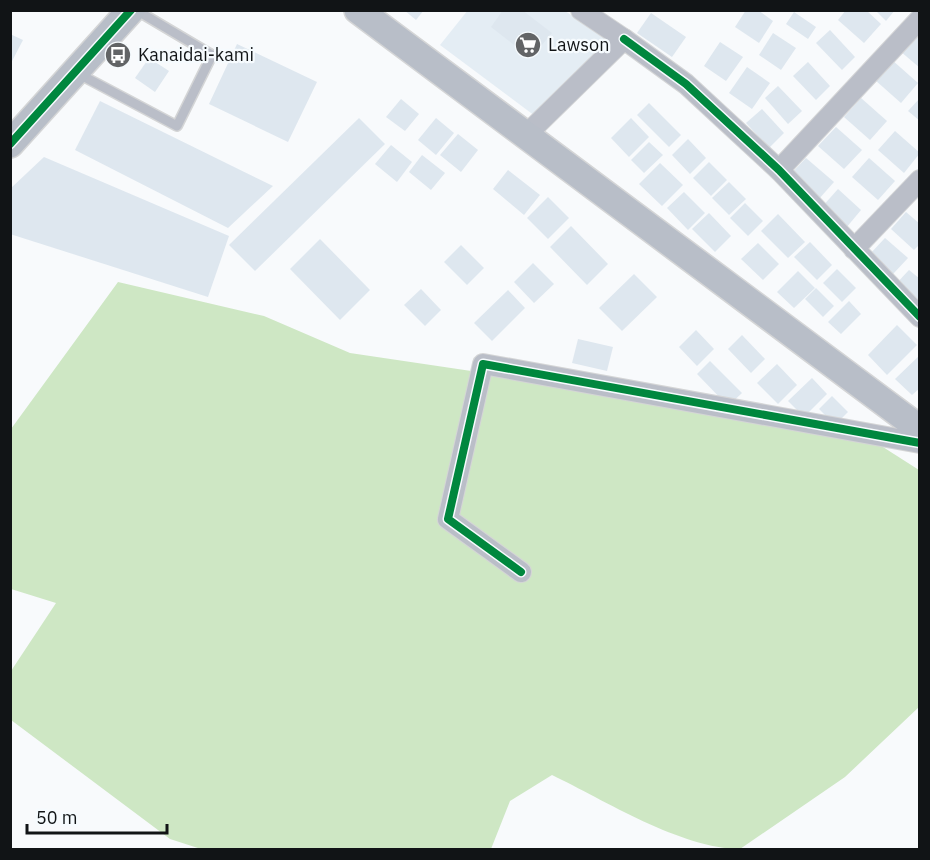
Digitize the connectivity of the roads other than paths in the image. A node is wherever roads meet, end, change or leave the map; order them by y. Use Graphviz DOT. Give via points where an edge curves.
graph roads {
  1 [pos="131,10"];
  2 [pos="136,10"];
  3 [pos="358,10"];
  4 [pos="581,10"];
  5 [pos="920,19"];
  6 [pos="624,39"];
  7 [pos="75,72"];
  8 [pos="526,135"];
  9 [pos="10,144"];
  10 [pos="779,170"];
  11 [pos="920,180"];
  12 [pos="854,249"];
  13 [pos="920,317"];
  14 [pos="920,429"];
  15 [pos="920,443"];
  16 [pos="521,572"];
  1 -- 7 [label="main road"];
  2 -- 7 [label="lane" via="212,55 177,126"];
  3 -- 8 [label="main road"];
  4 -- 6 [label="street"];
  5 -- 10 [label="street"];
  6 -- 8 [label="street"];
  6 -- 10 [label="street" via="686,84"];
  7 -- 9 [label="main road"];
  8 -- 14 [label="main road"];
  10 -- 12 [label="street"];
  11 -- 12 [label="street"];
  12 -- 13 [label="street"];
  15 -- 16 [label="street" via="483,364 448,519"];
}
